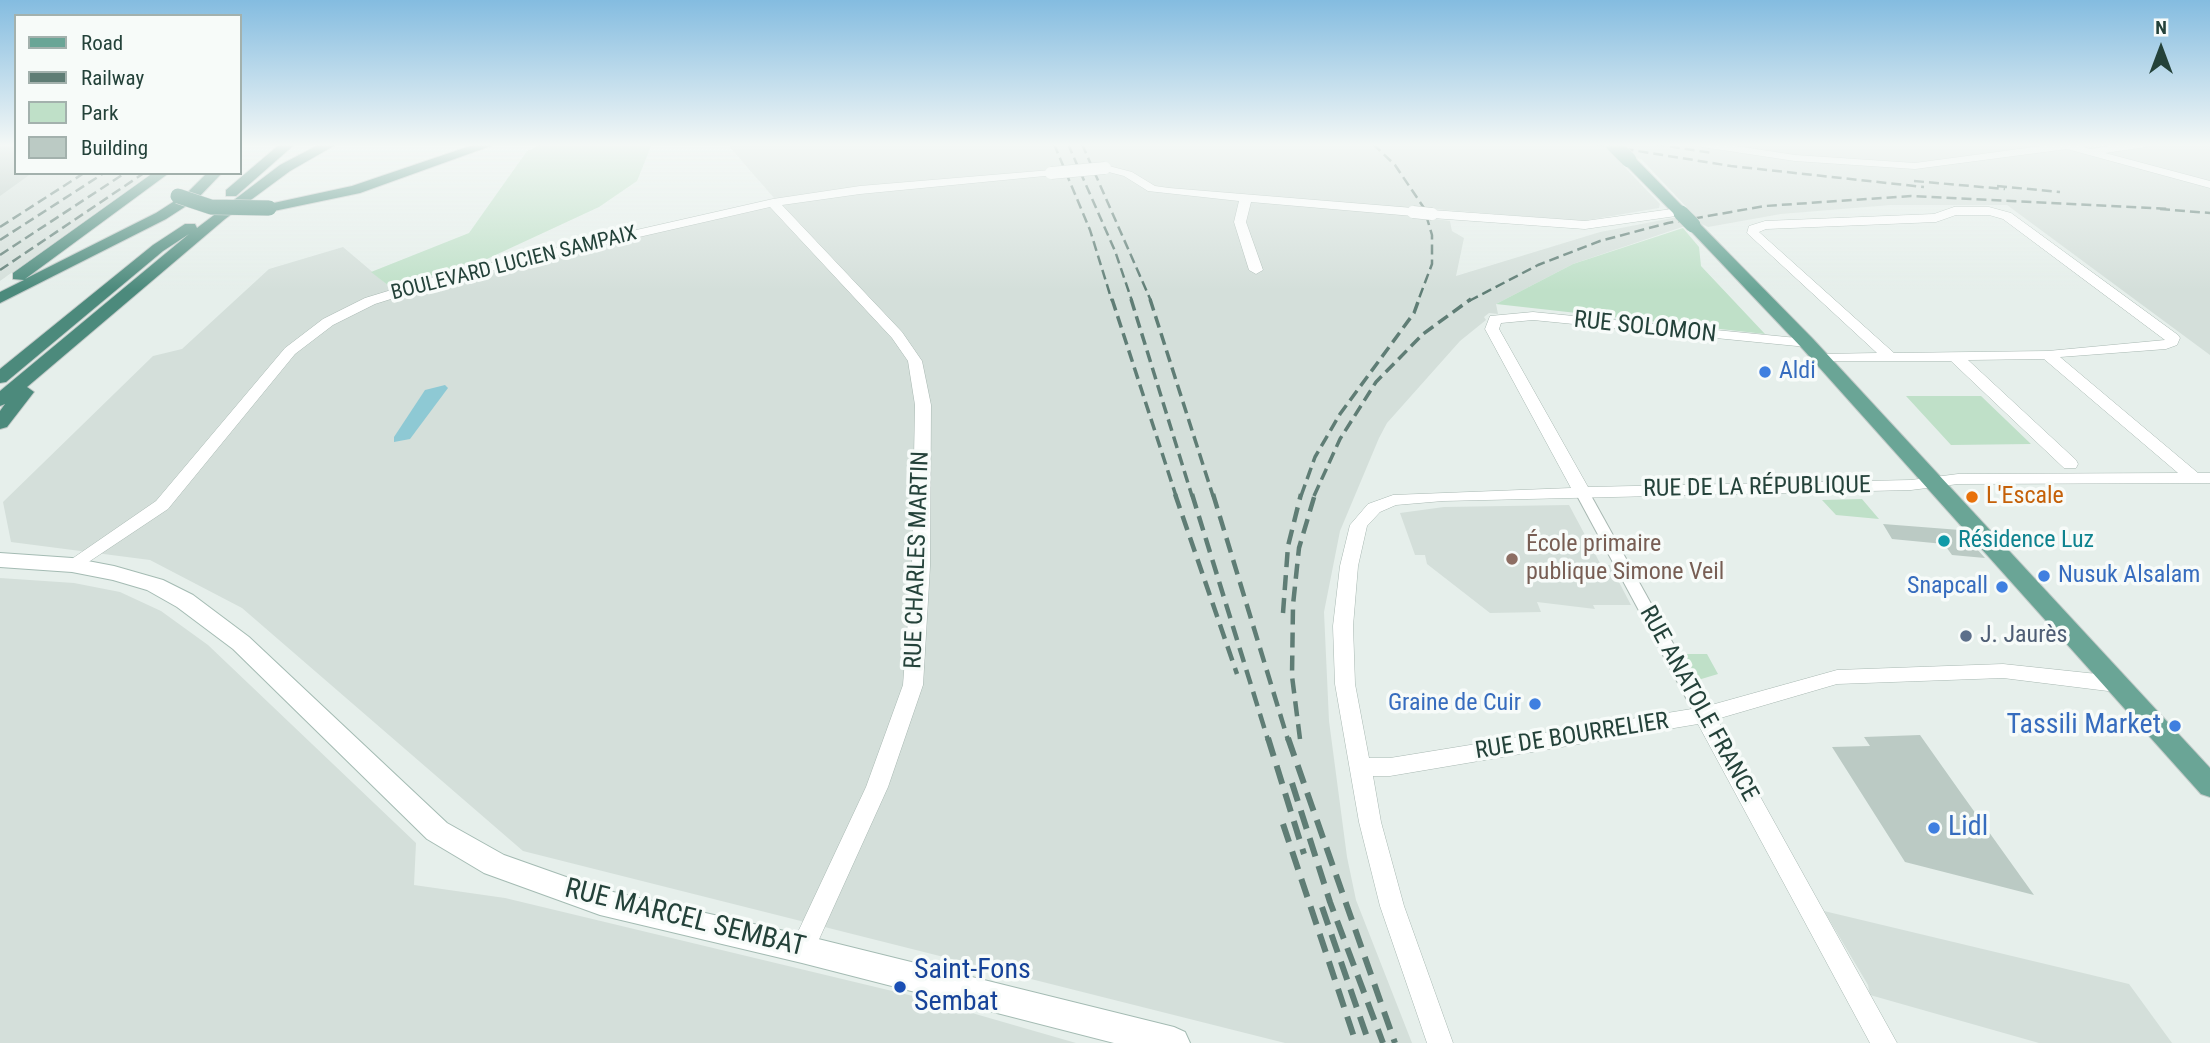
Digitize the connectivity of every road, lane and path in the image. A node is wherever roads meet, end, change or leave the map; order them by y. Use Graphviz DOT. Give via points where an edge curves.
graph roads {
  1 [pos="133,193"];
  2 [pos="175,193"];
  3 [pos="195,193"];
  4 [pos="214,193"];
  5 [pos="230,193"];
  6 [pos="242,193"];
  7 [pos="252,193"];
  8 [pos="342,193"];
  9 [pos="842,193"];
  10 [pos="1187,193"];
  11 [pos="1661,193"];
  12 [pos="1246,199"];
  13 [pos="773,203"];
  14 [pos="1680,212"];
  15 [pos="220,216"];
  16 [pos="158,248"];
  17 [pos="1256,270"];
  18 [pos="0,290"];
  19 [pos="0,298"];
  20 [pos="1492,328"];
  21 [pos="1807,343"];
  22 [pos="2048,355"];
  23 [pos="1955,356"];
  24 [pos="1891,357"];
  25 [pos="1821,358"];
  26 [pos="49,360"];
  27 [pos="0,378"];
  28 [pos="0,400"];
  29 [pos="0,423"];
  30 [pos="2070,464"];
  31 [pos="2202,478"];
  32 [pos="1932,482"];
  33 [pos="1581,492"];
  34 [pos="0,560"];
  35 [pos="72,565"];
  36 [pos="2116,684"];
  37 [pos="1704,715"];
  38 [pos="1359,767"];
  39 [pos="2210,786"];
  40 [pos="802,949"];
  41 [pos="1142,1039"];
  42 [pos="1174,1043"];
  43 [pos="1440,1043"];
  44 [pos="1884,1043"];
  1 -- 18 [label="highway"];
  2 -- 8 [label="highway, bridge" via="211,207 269,208"];
  3 -- 19 [label="highway" via="168,212"];
  4 -- 16 [label="highway"];
  5 -- 16 [label="highway"];
  6 -- 15 [label="highway"];
  7 -- 15 [label="highway"];
  9 -- 13 [label="street, BOULEVARD LUCIEN SAMPAIX, bridge"];
  10 -- 12 [label="street, BOULEVARD LUCIEN SAMPAIX, bridge"];
  11 -- 14 [label="main road, bridge"];
  12 -- 14 [label="street, BOULEVARD LUCIEN SAMPAIX, bridge" via="1585,225"];
  12 -- 17 [label="street" via="1240,222"];
  13 -- 35 [label="street, BOULEVARD LUCIEN SAMPAIX" via="447,277 370,301 328,322 272,370 162,505"];
  13 -- 40 [label="street, RUE CHARLES MARTIN" via="897,335 915,361 923,405 921,566 913,685 877,787"];
  14 -- 21 [label="main road, bridge"];
  15 -- 26 [label="highway"];
  16 -- 27 [label="highway"];
  20 -- 21 [label="street, RUE SOLOMON" via="1492,322 1500,317 1533,316"];
  20 -- 33 [label="street, RUE ANATOLE FRANCE"];
  21 -- 25 [label="main road"];
  22 -- 23 [label="street"];
  22 -- 24 [label="street" via="2166,345 2172,338 1998,212 1954,211 1936,218 1753,229"];
  22 -- 31 [label="street"];
  23 -- 24 [label="street"];
  23 -- 30 [label="street"];
  24 -- 25 [label="street"];
  25 -- 32 [label="main road"];
  26 -- 28 [label="highway"];
  26 -- 29 [label="highway" via="49,370"];
  31 -- 32 [label="street, RUE DE LA RÉPUBLIQUE"];
  32 -- 33 [label="street, RUE DE LA RÉPUBLIQUE"];
  32 -- 36 [label="main road"];
  33 -- 37 [label="street, RUE ANATOLE FRANCE"];
  33 -- 38 [label="street, RUE DE LA RÉPUBLIQUE" via="1405,498 1382,504 1364,517 1349,566 1343,626 1345,684"];
  34 -- 35 [label="main road, RUE MARCEL SEMBAT"];
  35 -- 40 [label="main road, RUE MARCEL SEMBAT" via="155,585 185,601 241,643 437,831 494,864 600,902"];
  36 -- 37 [label="street, RUE DE BOURRELIER" via="2003,671 1837,677"];
  36 -- 39 [label="main road"];
  37 -- 38 [label="street, RUE DE BOURRELIER" via="1390,767"];
  37 -- 44 [label="street, RUE ANATOLE FRANCE"];
  38 -- 43 [label="street, RUE DE LA RÉPUBLIQUE" via="1392,906"];
  40 -- 41 [label="main road, RUE MARCEL SEMBAT"];
  41 -- 42 [label="main road, RUE MARCEL SEMBAT"];
}
